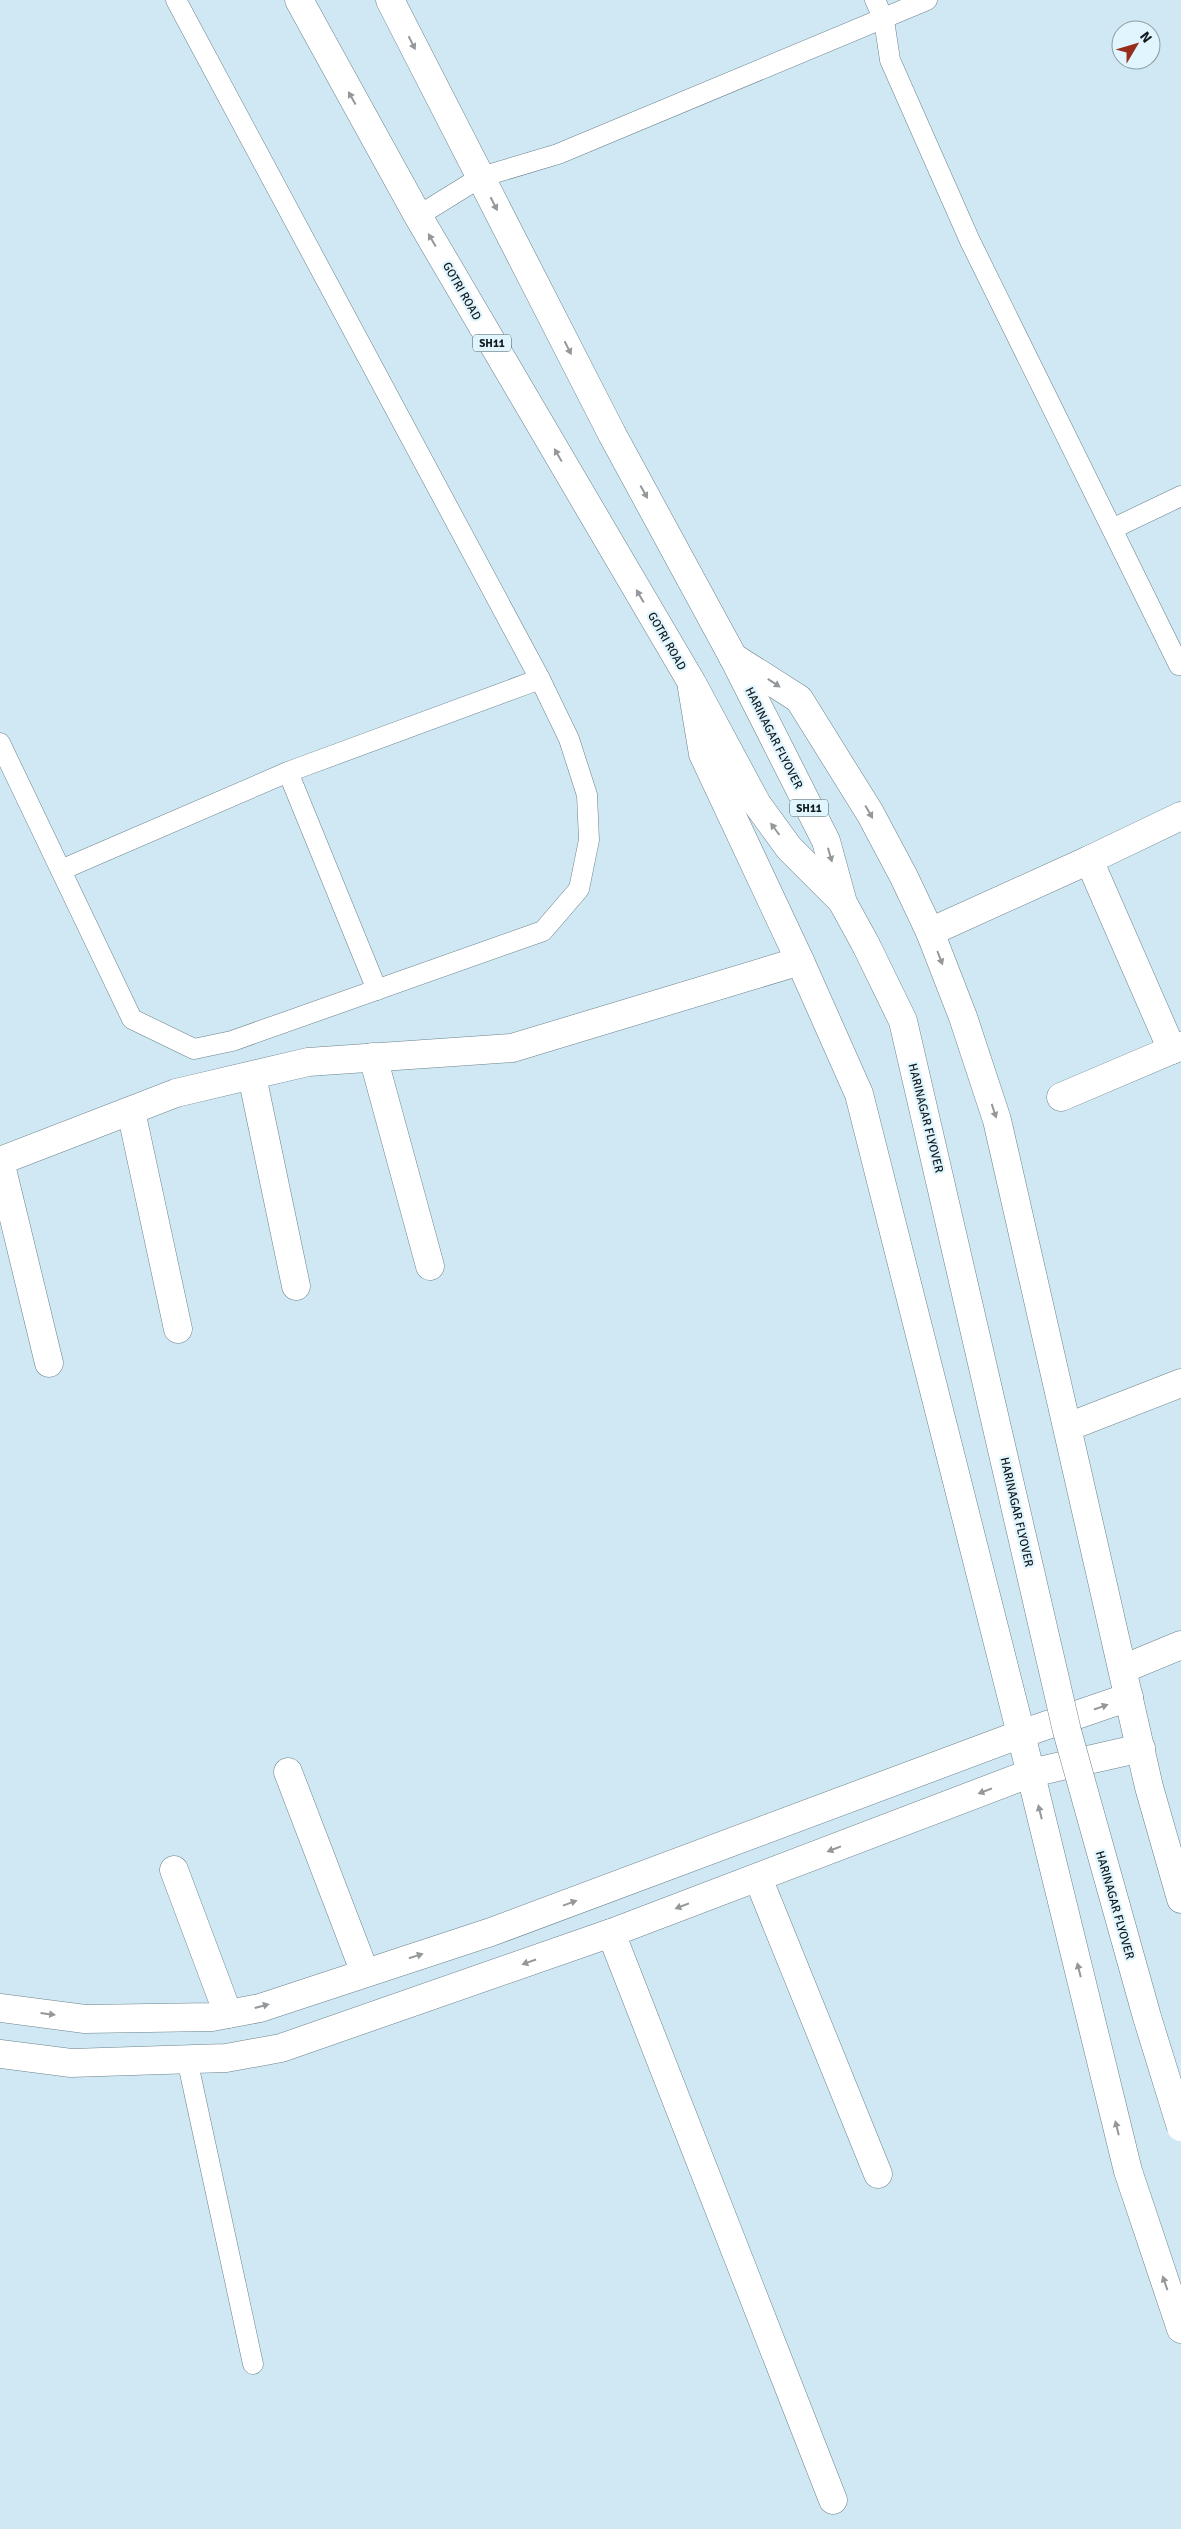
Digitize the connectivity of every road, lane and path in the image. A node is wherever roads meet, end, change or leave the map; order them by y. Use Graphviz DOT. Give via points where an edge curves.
graph roads {
  1 [pos="176,0"];
  2 [pos="299,0"];
  3 [pos="390,0"];
  4 [pos="875,0"];
  5 [pos="927,0"];
  6 [pos="884,20"];
  7 [pos="481,177"];
  8 [pos="418,216"];
  9 [pos="1181,496"];
  10 [pos="1112,529"];
  11 [pos="733,657"];
  12 [pos="1181,665"];
  13 [pos="540,679"];
  14 [pos="692,683"];
  15 [pos="0,744"];
  16 [pos="288,772"];
  17 [pos="1181,816"];
  18 [pos="1089,860"];
  19 [pos="60,870"];
  20 [pos="843,903"];
  21 [pos="930,932"];
  22 [pos="800,961"];
  23 [pos="377,990"];
  24 [pos="1177,1048"];
  25 [pos="373,1057"];
  26 [pos="252,1076"];
  27 [pos="1061,1097"];
  28 [pos="131,1111"];
  29 [pos="0,1161"];
  30 [pos="430,1266"];
  31 [pos="296,1286"];
  32 [pos="178,1329"];
  33 [pos="49,1363"];
  34 [pos="1181,1383"];
  35 [pos="1068,1427"];
  36 [pos="1181,1645"];
  37 [pos="1123,1669"];
  38 [pos="1129,1697"];
  39 [pos="1022,1734"];
  40 [pos="1141,1748"];
  41 [pos="288,1772"];
  42 [pos="1031,1773"];
  43 [pos="174,1870"];
  44 [pos="758,1878"];
  45 [pos="1181,1899"];
  46 [pos="611,1933"];
  47 [pos="364,1973"];
  48 [pos="0,2008"];
  49 [pos="228,2014"];
  50 [pos="0,2054"];
  51 [pos="187,2059"];
  52 [pos="1181,2127"];
  53 [pos="878,2174"];
  54 [pos="1181,2329"];
  55 [pos="253,2364"];
  56 [pos="833,2500"];
  1 -- 13 [label="lane"];
  8 -- 2 [label="street, GOTRI ROAD / SH11, one-way"];
  3 -- 7 [label="street, SH11, one-way"];
  4 -- 6 [label="lane"];
  5 -- 6 [label="lane"];
  6 -- 7 [label="lane" via="558,154"];
  6 -- 10 [label="lane" via="890,60 970,241"];
  7 -- 8 [label="lane"];
  7 -- 11 [label="street, SH11, one-way" via="612,434"];
  14 -- 8 [label="street, GOTRI ROAD / SH11, one-way"];
  9 -- 10 [label="lane"];
  10 -- 12 [label="lane"];
  11 -- 20 [label="street, HARINAGAR FLYOVER / SH11, one-way" via="826,841"];
  11 -- 21 [label="street, one-way" via="799,699 870,813"];
  13 -- 16 [label="lane"];
  13 -- 23 [label="lane" via="569,739 587,796 589,840 579,889 543,931"];
  20 -- 14 [label="street, HARINAGAR FLYOVER / SH11, one-way" via="784,840 757,804"];
  14 -- 22 [label="street" via="703,754"];
  15 -- 19 [label="lane"];
  16 -- 19 [label="lane"];
  16 -- 23 [label="lane"];
  17 -- 18 [label="street"];
  18 -- 21 [label="street"];
  18 -- 24 [label="street"];
  19 -- 23 [label="lane" via="132,1019 194,1049 232,1042"];
  20 -- 52 [label="street, HARINAGAR FLYOVER / SH11, bridge" via="903,1021 1067,1731"];
  21 -- 35 [label="street, one-way" via="963,1017 997,1120"];
  22 -- 25 [label="street" via="512,1048"];
  22 -- 39 [label="street" via="859,1094"];
  24 -- 27 [label="street"];
  25 -- 26 [label="street" via="308,1062"];
  25 -- 30 [label="street"];
  26 -- 28 [label="street" via="176,1093"];
  26 -- 31 [label="street"];
  28 -- 29 [label="street"];
  28 -- 32 [label="street"];
  29 -- 33 [label="street"];
  34 -- 35 [label="street"];
  35 -- 37 [label="street"];
  36 -- 37 [label="street"];
  37 -- 38 [label="street"];
  39 -- 38 [label="street, one-way"];
  38 -- 40 [label="street"];
  39 -- 42 [label="street"];
  47 -- 39 [label="street, one-way" via="490,1932"];
  40 -- 42 [label="street"];
  40 -- 45 [label="street"];
  41 -- 47 [label="street"];
  42 -- 44 [label="street, one-way"];
  54 -- 42 [label="street, one-way" via="1128,2171"];
  43 -- 49 [label="street"];
  44 -- 46 [label="street, one-way"];
  44 -- 53 [label="street"];
  46 -- 51 [label="street, one-way" via="281,2048 226,2058"];
  46 -- 56 [label="street"];
  49 -- 47 [label="street, one-way" via="260,2008"];
  48 -- 49 [label="street, one-way" via="85,2018 212,2017"];
  50 -- 51 [label="street" via="72,2063"];
  51 -- 55 [label="lane"];
}
